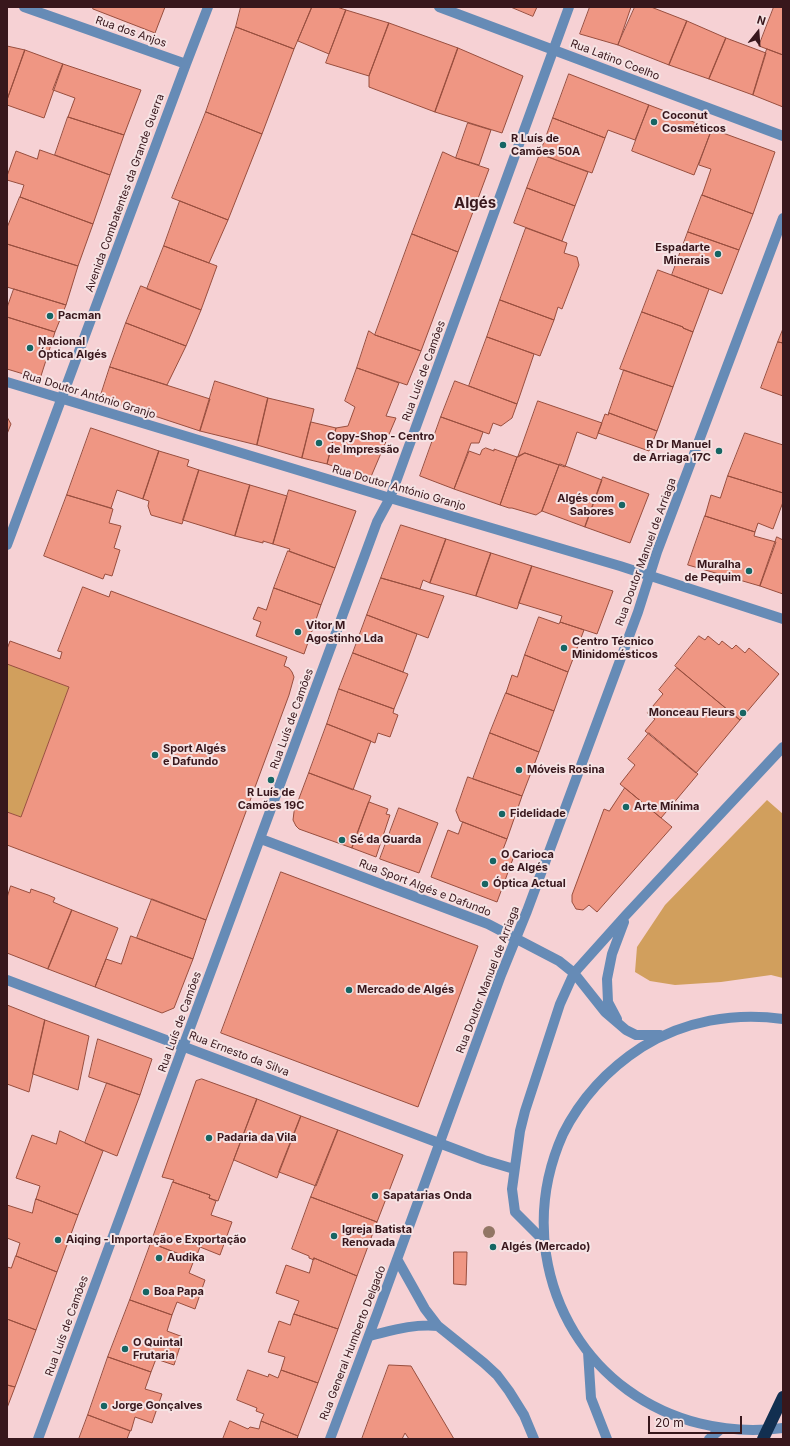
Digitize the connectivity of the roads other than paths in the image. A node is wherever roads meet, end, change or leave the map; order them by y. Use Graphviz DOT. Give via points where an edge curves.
graph roads {
  1 [pos="24,7"];
  2 [pos="208,7"];
  3 [pos="439,7"];
  4 [pos="569,7"];
  5 [pos="553,50"];
  6 [pos="186,64"];
  7 [pos="783,136"];
  8 [pos="783,218"];
  9 [pos="7,382"];
  10 [pos="61,399"];
  11 [pos="390,498"];
  12 [pos="7,545"];
  13 [pos="649,576"];
  14 [pos="783,618"];
  15 [pos="783,747"];
  16 [pos="261,839"];
  17 [pos="626,915"];
  18 [pos="516,938"];
  19 [pos="574,973"];
  20 [pos="7,980"];
  21 [pos="783,1019"];
  22 [pos="620,1026"];
  23 [pos="664,1035"];
  24 [pos="184,1046"];
  25 [pos="440,1143"];
  26 [pos="514,1169"];
  27 [pos="544,1241"];
  28 [pos="397,1259"];
  29 [pos="438,1326"];
  30 [pos="369,1336"];
  31 [pos="588,1352"];
  32 [pos="783,1397"];
  33 [pos="783,1428"];
  34 [pos="721,1429"];
  35 [pos="761,1436"];
  36 [pos="38,1439"];
  37 [pos="330,1439"];
  38 [pos="534,1439"];
  39 [pos="607,1439"];
  40 [pos="709,1439"];
  1 -- 6 [label="street, Rua dos Anjos"];
  2 -- 6 [label="street, Avenida Combatentes da Grande Guerra"];
  3 -- 5 [label="street, Rua Latino Coelho"];
  4 -- 5 [label="street, Rua Luís de Camões"];
  5 -- 7 [label="street, Rua Latino Coelho"];
  5 -- 11 [label="street, Rua Luís de Camões"];
  6 -- 10 [label="street, Avenida Combatentes da Grande Guerra"];
  8 -- 13 [label="street, Rua Doutor Manuel de Arriaga"];
  9 -- 10 [label="street, Rua Doutor António Granjo"];
  10 -- 11 [label="street, Rua Doutor António Granjo"];
  10 -- 12 [label="street, Avenida Combatentes da Grande Guerra"];
  11 -- 13 [label="street, Rua Doutor António Granjo"];
  11 -- 16 [label="street, Rua Luís de Camões" via="377,522"];
  13 -- 14 [label="street, Rua Doutor António Granjo"];
  13 -- 18 [label="street, Rua Doutor Manuel de Arriaga" via="630,634"];
  15 -- 17 [label="street"];
  16 -- 18 [label="street, Rua Sport Algés e Dafundo" via="488,924"];
  16 -- 24 [label="street, Rua Luís de Camões"];
  17 -- 19 [label="street"];
  17 -- 22 [label="street" via="612,954 607,979 608,1002"];
  18 -- 19 [label="street, Rua Sport Algés e Dafundo" via="550,955"];
  18 -- 25 [label="street, Rua Doutor Manuel de Arriaga"];
  19 -- 22 [label="street, Rua Sport Algés e Dafundo" via="605,1012"];
  19 -- 26 [label="street" via="560,1004 534,1083 520,1131"];
  20 -- 24 [label="street, Rua Ernesto da Silva"];
  21 -- 23 [label="street" via="746,1016 718,1019 690,1025"];
  22 -- 23 [label="street, Rua Sport Algés e Dafundo" via="636,1035"];
  23 -- 27 [label="street" via="615,1067 600,1080 576,1111 558,1145 552,1164 544,1202"];
  24 -- 25 [label="street, Rua Ernesto da Silva"];
  24 -- 36 [label="street, Rua Luís de Camões"];
  25 -- 26 [label="street, Rua Ernesto da Silva"];
  25 -- 28 [label="street, Rua General Humberto Delgado"];
  26 -- 27 [label="street" via="512,1189 515,1212"];
  27 -- 31 [label="street" via="549,1271 558,1300 571,1327"];
  28 -- 29 [label="street"];
  28 -- 30 [label="street, Rua General Humberto Delgado"];
  29 -- 30 [label="street" via="416,1326"];
  29 -- 38 [label="street" via="469,1349 497,1375 518,1404"];
  30 -- 37 [label="street, Rua General Humberto Delgado"];
  31 -- 34 [label="street" via="606,1372 648,1403 677,1417"];
  31 -- 39 [label="street" via="591,1398"];
  32 -- 35 [label="highway, bridge"];
  33 -- 35 [label="street"];
  34 -- 35 [label="street"];
  34 -- 40 [label="street"];
}
